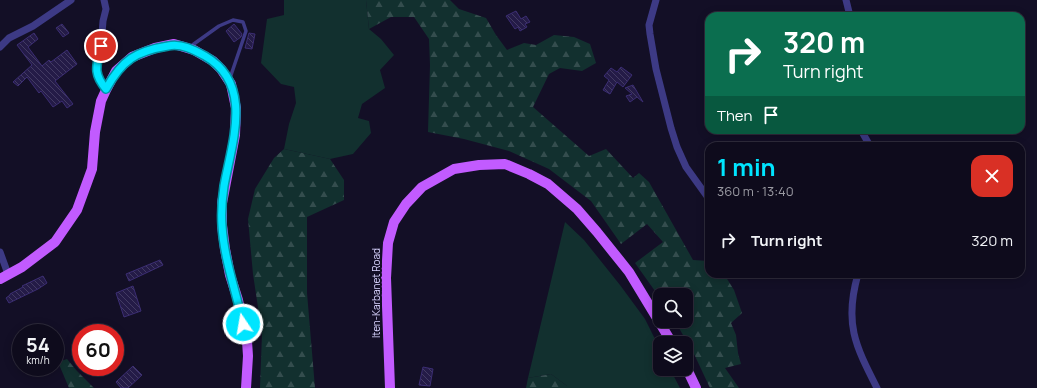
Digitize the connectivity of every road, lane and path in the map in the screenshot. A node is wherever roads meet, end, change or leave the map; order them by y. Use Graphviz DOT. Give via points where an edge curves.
graph roads {
  1 [pos="71,0"];
  2 [pos="104,0"];
  3 [pos="656,0"];
  4 [pos="846,0"];
  5 [pos="849,12"];
  6 [pos="0,47"];
  7 [pos="188,48"];
  8 [pos="229,80"];
  9 [pos="106,89"];
  10 [pos="705,193"];
  11 [pos="0,252"];
  12 [pos="4,277"];
  13 [pos="857,278"];
  14 [pos="668,336"];
  15 [pos="690,376"];
  16 [pos="246,388"];
  17 [pos="390,388"];
  18 [pos="696,388"];
  19 [pos="877,388"];
  1 -- 6 [label="street" via="33,26 9,38"];
  2 -- 9 [label="street" via="106,9 97,67 99,80"];
  3 -- 10 [label="street" via="649,25 656,69 677,147 686,167"];
  4 -- 5 [label="street"];
  7 -- 8 [label="main road" via="213,61"];
  7 -- 8 [label="lane" via="220,26 233,20 243,22 246,31"];
  7 -- 9 [label="main road" via="174,44 132,57 116,72"];
  8 -- 16 [label="main road" via="236,108 235,135 224,187 222,225 229,269 247,341"];
  9 -- 12 [label="main road" via="95,132 92,169 77,210 55,242"];
  11 -- 12 [label="street"];
  13 -- 19 [label="street" via="851,319 854,338 860,356"];
  14 -- 17 [label="main road, Iten-Karbanet Road" via="629,272 577,209 548,184 505,164 454,169 422,187 394,222 388,243 386,278"];
  15 -- 18 [label="main road"];
}
